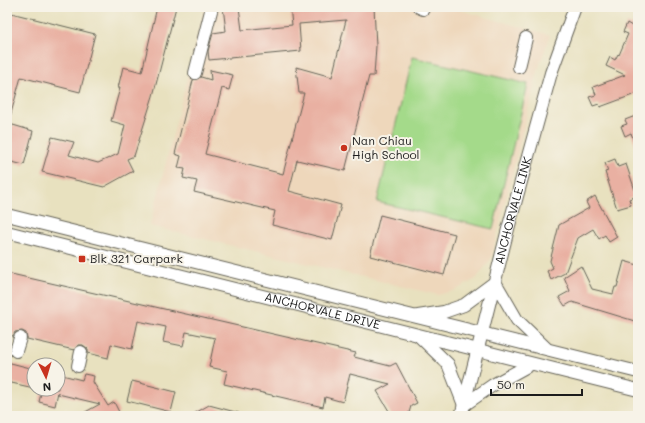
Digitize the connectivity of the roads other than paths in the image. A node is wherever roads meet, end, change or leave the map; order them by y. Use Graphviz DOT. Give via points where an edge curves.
graph roads {
  1 [pos="212,7"];
  2 [pos="575,7"];
  3 [pos="526,38"];
  4 [pos="519,67"];
  5 [pos="195,73"];
  6 [pos="7,214"];
  7 [pos="7,232"];
  8 [pos="495,282"];
  9 [pos="413,317"];
  10 [pos="417,334"];
  11 [pos="481,334"];
  12 [pos="20,338"];
  13 [pos="477,350"];
  14 [pos="548,350"];
  15 [pos="16,351"];
  16 [pos="81,352"];
  17 [pos="531,364"];
  18 [pos="78,366"];
  19 [pos="638,372"];
  20 [pos="638,390"];
  21 [pos="462,411"];
  1 -- 5 [label="street"];
  2 -- 8 [label="street, ANCHORVALE LINK" via="551,73"];
  3 -- 4 [label="street"];
  6 -- 9 [label="street, ANCHORVALE DRIVE"];
  7 -- 10 [label="street, ANCHORVALE DRIVE"];
  8 -- 9 [label="street" via="464,306"];
  8 -- 11 [label="street, ANCHORVALE LINK"];
  8 -- 14 [label="street" via="517,320"];
  9 -- 11 [label="street, ANCHORVALE DRIVE"];
  10 -- 13 [label="street, ANCHORVALE DRIVE"];
  10 -- 21 [label="street" via="448,364"];
  11 -- 13 [label="street, ANCHORVALE LINK"];
  11 -- 14 [label="street, ANCHORVALE DRIVE"];
  12 -- 15 [label="street"];
  13 -- 17 [label="street, ANCHORVALE DRIVE"];
  13 -- 21 [label="street, ANCHORVALE LINK"];
  14 -- 19 [label="street, ANCHORVALE DRIVE"];
  16 -- 18 [label="street"];
  17 -- 20 [label="street, ANCHORVALE DRIVE"];
  17 -- 21 [label="street" via="493,385"];
}
